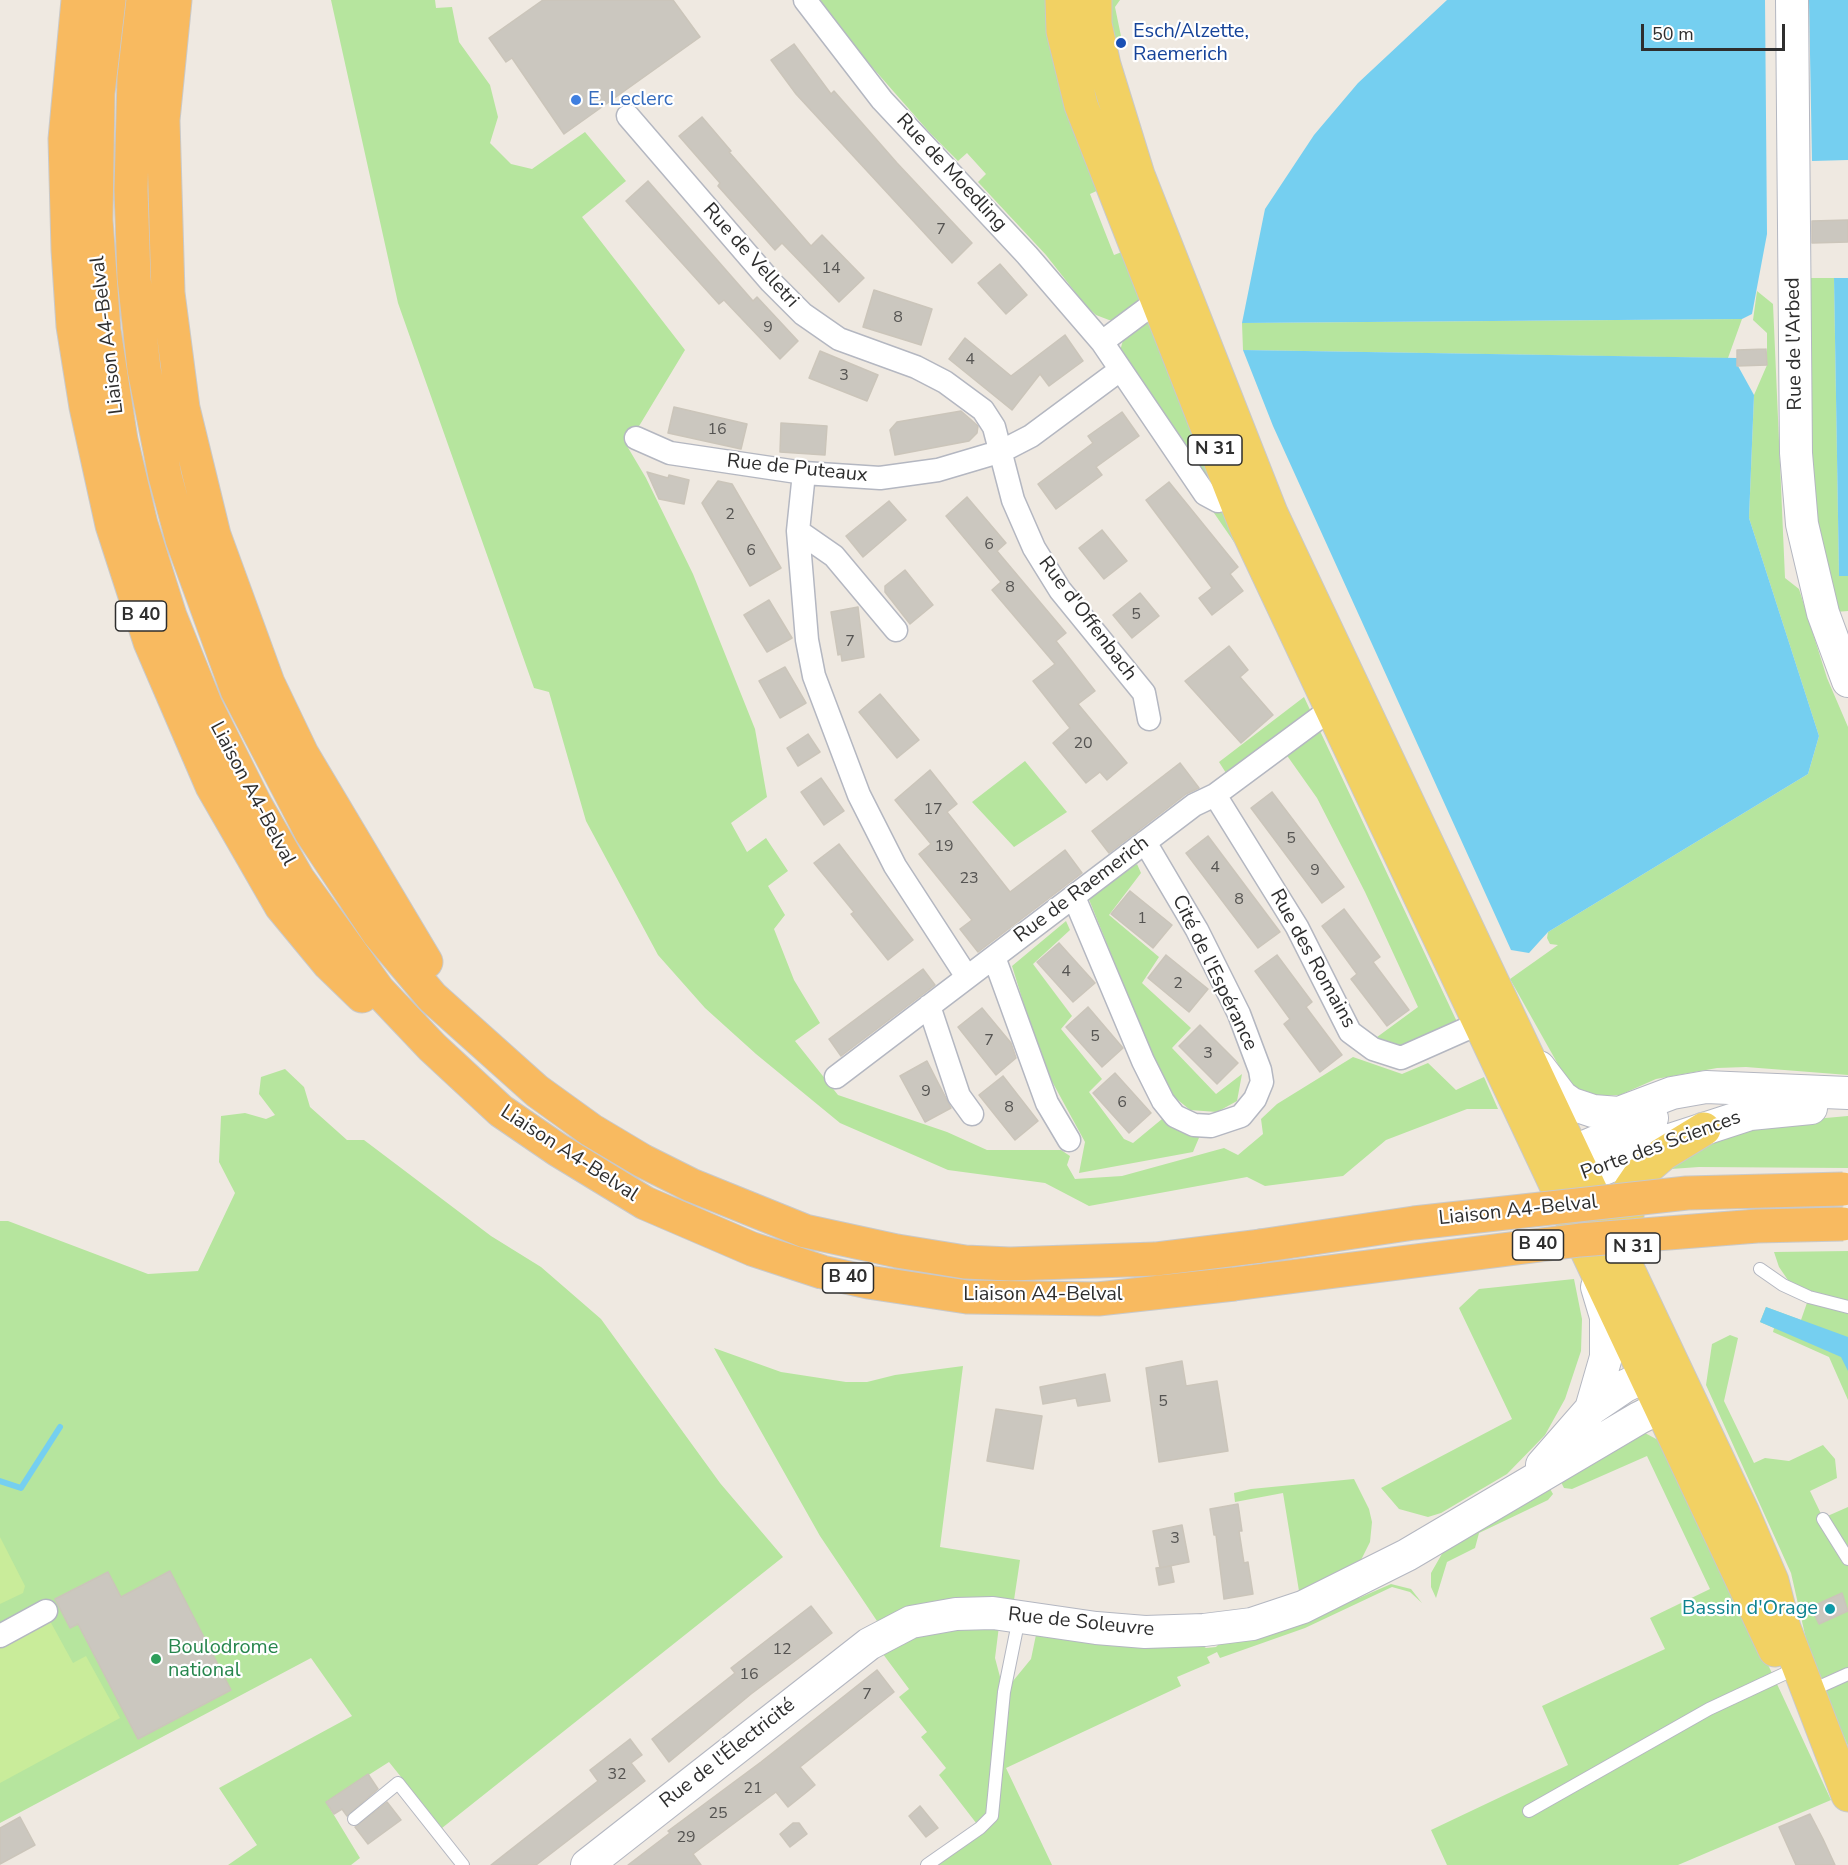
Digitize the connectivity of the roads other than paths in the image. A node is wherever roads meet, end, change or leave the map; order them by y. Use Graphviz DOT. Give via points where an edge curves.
graph roads {
  1 [pos="78,0"];
  2 [pos="109,0"];
  3 [pos="143,0"];
  4 [pos="175,0"];
  5 [pos="805,0"];
  6 [pos="1062,0"];
  7 [pos="1095,0"];
  8 [pos="1791,0"];
  9 [pos="628,116"];
  10 [pos="1157,301"];
  11 [pos="1102,342"];
  12 [pos="1120,370"];
  13 [pos="636,438"];
  14 [pos="1002,451"];
  15 [pos="804,473"];
  16 [pos="1233,496"];
  17 [pos="798,531"];
  18 [pos="896,630"];
  19 [pos="1848,681"];
  20 [pos="1343,703"];
  21 [pos="1149,719"];
  22 [pos="1215,795"];
  23 [pos="1146,842"];
  24 [pos="1074,897"];
  25 [pos="994,957"];
  26 [pos="968,977"];
  27 [pos="929,1006"];
  28 [pos="1479,1023"];
  29 [pos="1505,1043"];
  30 [pos="836,1077"];
  31 [pos="1747,1089"];
  32 [pos="537,1091"];
  33 [pos="1848,1093"];
  34 [pos="1848,1107"];
  35 [pos="501,1111"];
  36 [pos="972,1114"];
  37 [pos="1704,1129"];
  38 [pos="1069,1140"];
  39 [pos="1564,1163"];
  40 [pos="1846,1189"];
  41 [pos="1846,1225"];
  42 [pos="1587,1252"];
  43 [pos="1760,1269"];
  44 [pos="1848,1307"];
  45 [pos="1647,1376"];
  46 [pos="1680,1398"];
  47 [pos="1591,1409"];
  48 [pos="1517,1488"];
  49 [pos="1823,1519"];
  50 [pos="1848,1559"];
  51 [pos="46,1611"];
  52 [pos="1020,1617"];
  53 [pos="0,1636"];
  54 [pos="868,1644"];
  55 [pos="1848,1674"];
  56 [pos="1799,1680"];
  57 [pos="1845,1787"];
  58 [pos="1529,1811"];
  59 [pos="354,1819"];
  60 [pos="463,1865"];
  61 [pos="587,1865"];
  62 [pos="927,1865"];
  1 -- 35 [label="highway, B 40" via="65,139 73,326 112,525 150,642 212,786 281,906 329,964 435,1069"];
  2 -- 35 [label="highway, Liaison A4-Belval / B 40" via="98,93 96,220 104,330 121,440 141,524 170,616 206,706 298,879 378,990"];
  3 -- 32 [label="highway, Liaison A4-Belval / B 40" via="134,78 134,278 144,369 165,476 206,608 237,690 262,742 334,870 379,934 432,997"];
  4 -- 32 [label="highway, B 40" via="164,120 168,293 183,408 214,535 268,683 302,754 352,842 416,950 507,1050"];
  5 -- 11 [label="street, Rue de Moedling" via="882,100 1027,255"];
  6 -- 10 [label="main road, N 31" via="1063,31 1081,105"];
  7 -- 20 [label="main road, N 31" via="1095,24 1104,65 1138,175"];
  8 -- 19 [label="main road, Rue de l'Arbed" via="1796,453 1802,524 1823,612"];
  9 -- 14 [label="street, Rue de Velletri" via="803,314 839,339 945,382 983,410"];
  10 -- 11 [label="street"];
  10 -- 16 [label="main road, N 31"];
  11 -- 12 [label="street"];
  12 -- 14 [label="street, Rue de Puteaux" via="1031,436"];
  12 -- 16 [label="street" via="1205,494 1218,501"];
  13 -- 15 [label="street, Rue de Puteaux" via="670,453"];
  14 -- 15 [label="street, Rue de Puteaux" via="938,470 880,478"];
  14 -- 21 [label="street, Rue d'Offenbach" via="1013,500 1034,548 1060,590 1144,693"];
  15 -- 17 [label="street"];
  16 -- 20 [label="main road, N 31"];
  17 -- 18 [label="street" via="834,556"];
  17 -- 26 [label="street" via="807,640 827,714 859,795 895,866"];
  20 -- 22 [label="street, Rue de Raemerich"];
  20 -- 28 [label="main road, N 31"];
  20 -- 29 [label="main road, N 31"];
  22 -- 23 [label="street, Rue de Raemerich" via="1194,805"];
  22 -- 28 [label="street, Rue des Romains" via="1297,927 1350,1032 1373,1049 1401,1058"];
  23 -- 24 [label="street, Rue de Raemerich"];
  23 -- 24 [label="street, Cité de l'Espérance" via="1197,930 1239,1014 1260,1070 1262,1083 1241,1116 1211,1126 1194,1125 1175,1116 1163,1101"];
  24 -- 25 [label="street, Rue de Raemerich"];
  25 -- 26 [label="street, Rue de Raemerich"];
  25 -- 38 [label="street" via="1047,1103"];
  26 -- 27 [label="street, Rue de Raemerich"];
  27 -- 30 [label="street, Rue de Raemerich"];
  27 -- 36 [label="street" via="959,1096"];
  28 -- 29 [label="main road, N 31"];
  29 -- 31 [label="main road, Porte des Sciences" via="1562,1097 1593,1111 1619,1113 1672,1093 1706,1087"];
  29 -- 39 [label="main road, N 31" via="1519,1088"];
  31 -- 33 [label="main road, Porte des Sciences"];
  31 -- 39 [label="main road, Porte des Sciences" via="1668,1111"];
  32 -- 40 [label="highway, Liaison A4-Belval / B 40, bridge" via="643,1161 805,1231 965,1262 1155,1259 1414,1223 1687,1193"];
  34 -- 37 [label="main road, Porte des Sciences" via="1787,1108 1750,1114"];
  35 -- 41 [label="highway, Liaison A4-Belval / B 40, bridge" via="645,1203 752,1250 822,1272 967,1297 1098,1299 1580,1240 1757,1226"];
  37 -- 39 [label="main road, Porte des Sciences" via="1664,1142"];
  37 -- 46 [label="main road, N 31" via="1641,1173 1630,1190 1626,1220"];
  39 -- 42 [label="main road, N 31"];
  39 -- 46 [label="main road, N 31"];
  42 -- 45 [label="main road, N 31"];
  42 -- 47 [label="main road" via="1606,1317 1606,1357"];
  43 -- 44 [label="lane" via="1809,1297"];
  45 -- 46 [label="main road, N 31"];
  45 -- 47 [label="main road"];
  46 -- 48 [label="main road"];
  46 -- 56 [label="main road, N 31" via="1716,1489 1743,1513 1772,1581"];
  46 -- 56 [label="main road, N 31" via="1785,1576 1797,1623"];
  47 -- 48 [label="main road" via="1558,1449"];
  48 -- 52 [label="main road, Rue de Soleuvre" via="1356,1581 1303,1607 1252,1624 1145,1632"];
  49 -- 50 [label="lane"];
  51 -- 53 [label="street"];
  52 -- 54 [label="main road, Rue de Soleuvre" via="956,1614 911,1622"];
  52 -- 62 [label="lane" via="1004,1692 993,1816"];
  54 -- 61 [label="main road, Rue de l'Électricité"];
  55 -- 56 [label="lane"];
  56 -- 57 [label="main road, N 31"];
  56 -- 58 [label="lane" via="1709,1709"];
  59 -- 60 [label="lane" via="398,1783"];
}
